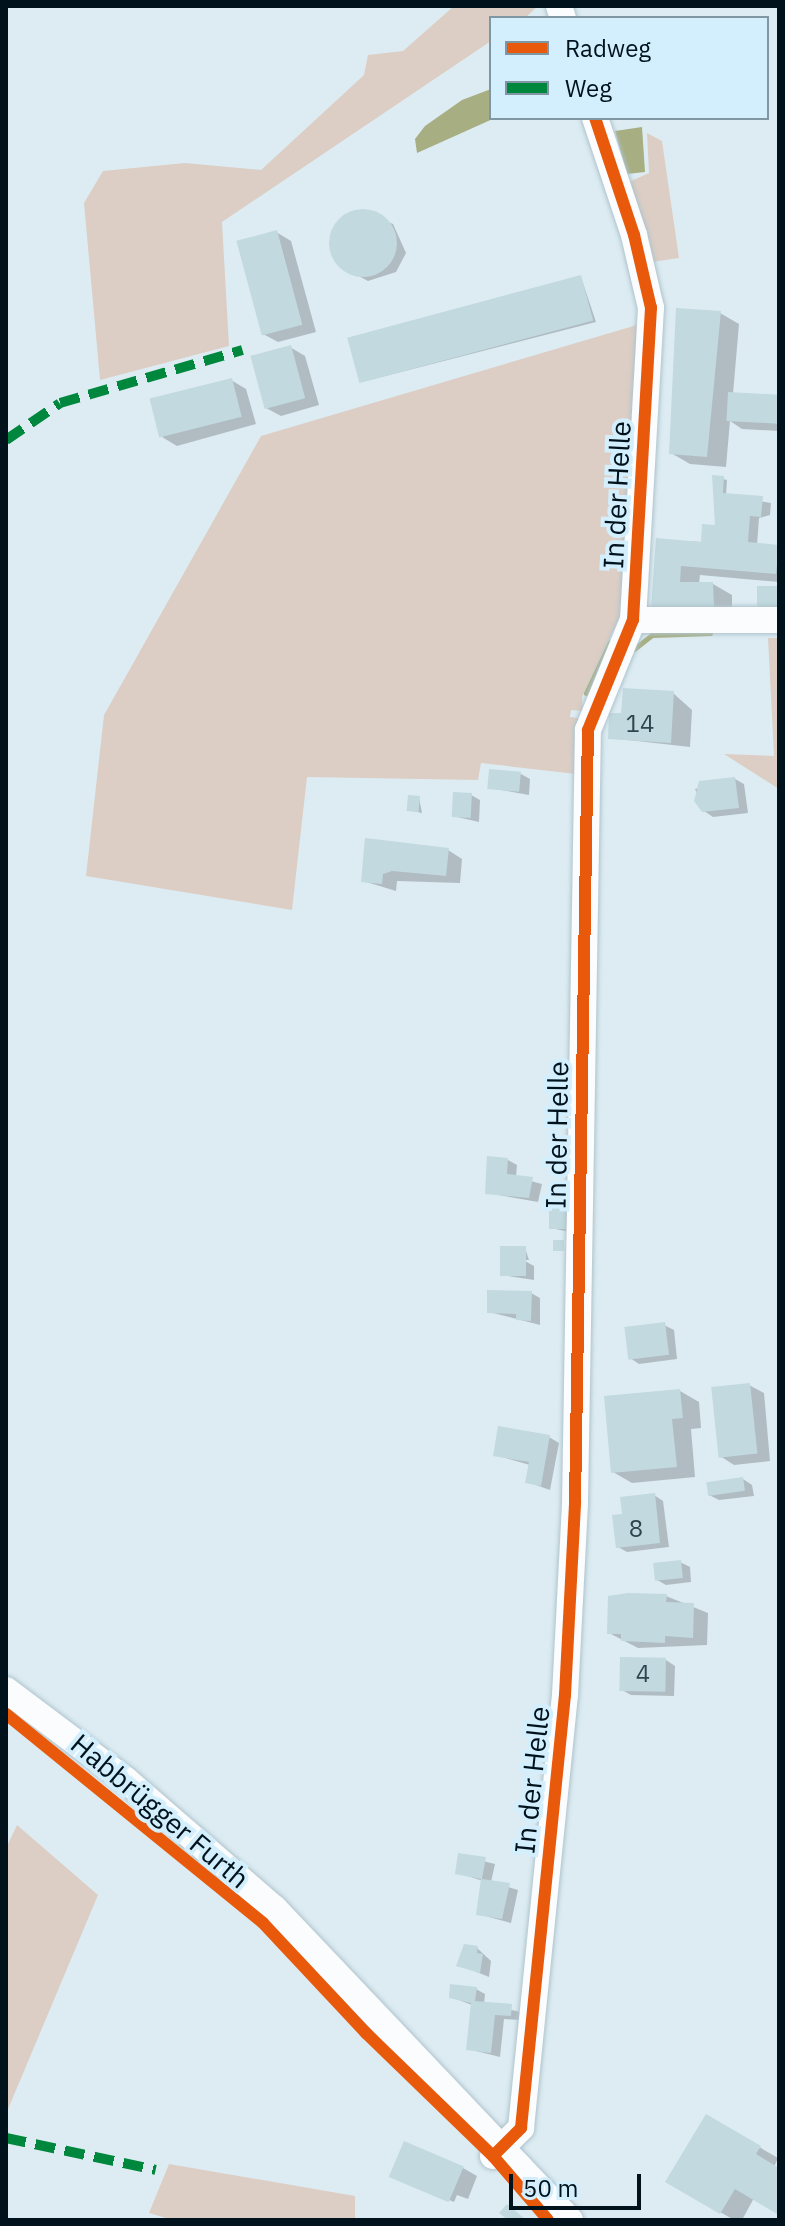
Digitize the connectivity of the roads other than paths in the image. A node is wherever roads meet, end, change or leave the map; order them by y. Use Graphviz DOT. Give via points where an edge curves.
graph roads {
  1 [pos="596,120"];
  2 [pos="633,620"];
  3 [pos="779,620"];
  4 [pos="6,1690"];
  5 [pos="498,2151"];
  6 [pos="570,2220"];
  1 -- 2 [label="street, In der Helle" via="634,235 651,308"];
  2 -- 3 [label="street"];
  2 -- 5 [label="street, In der Helle" via="588,730 575,1503 565,1695 521,2128"];
  4 -- 5 [label="street, Habbrügger Furth" via="126,1780 274,1908"];
  5 -- 6 [label="street, Habbrügger Furth"];
}
